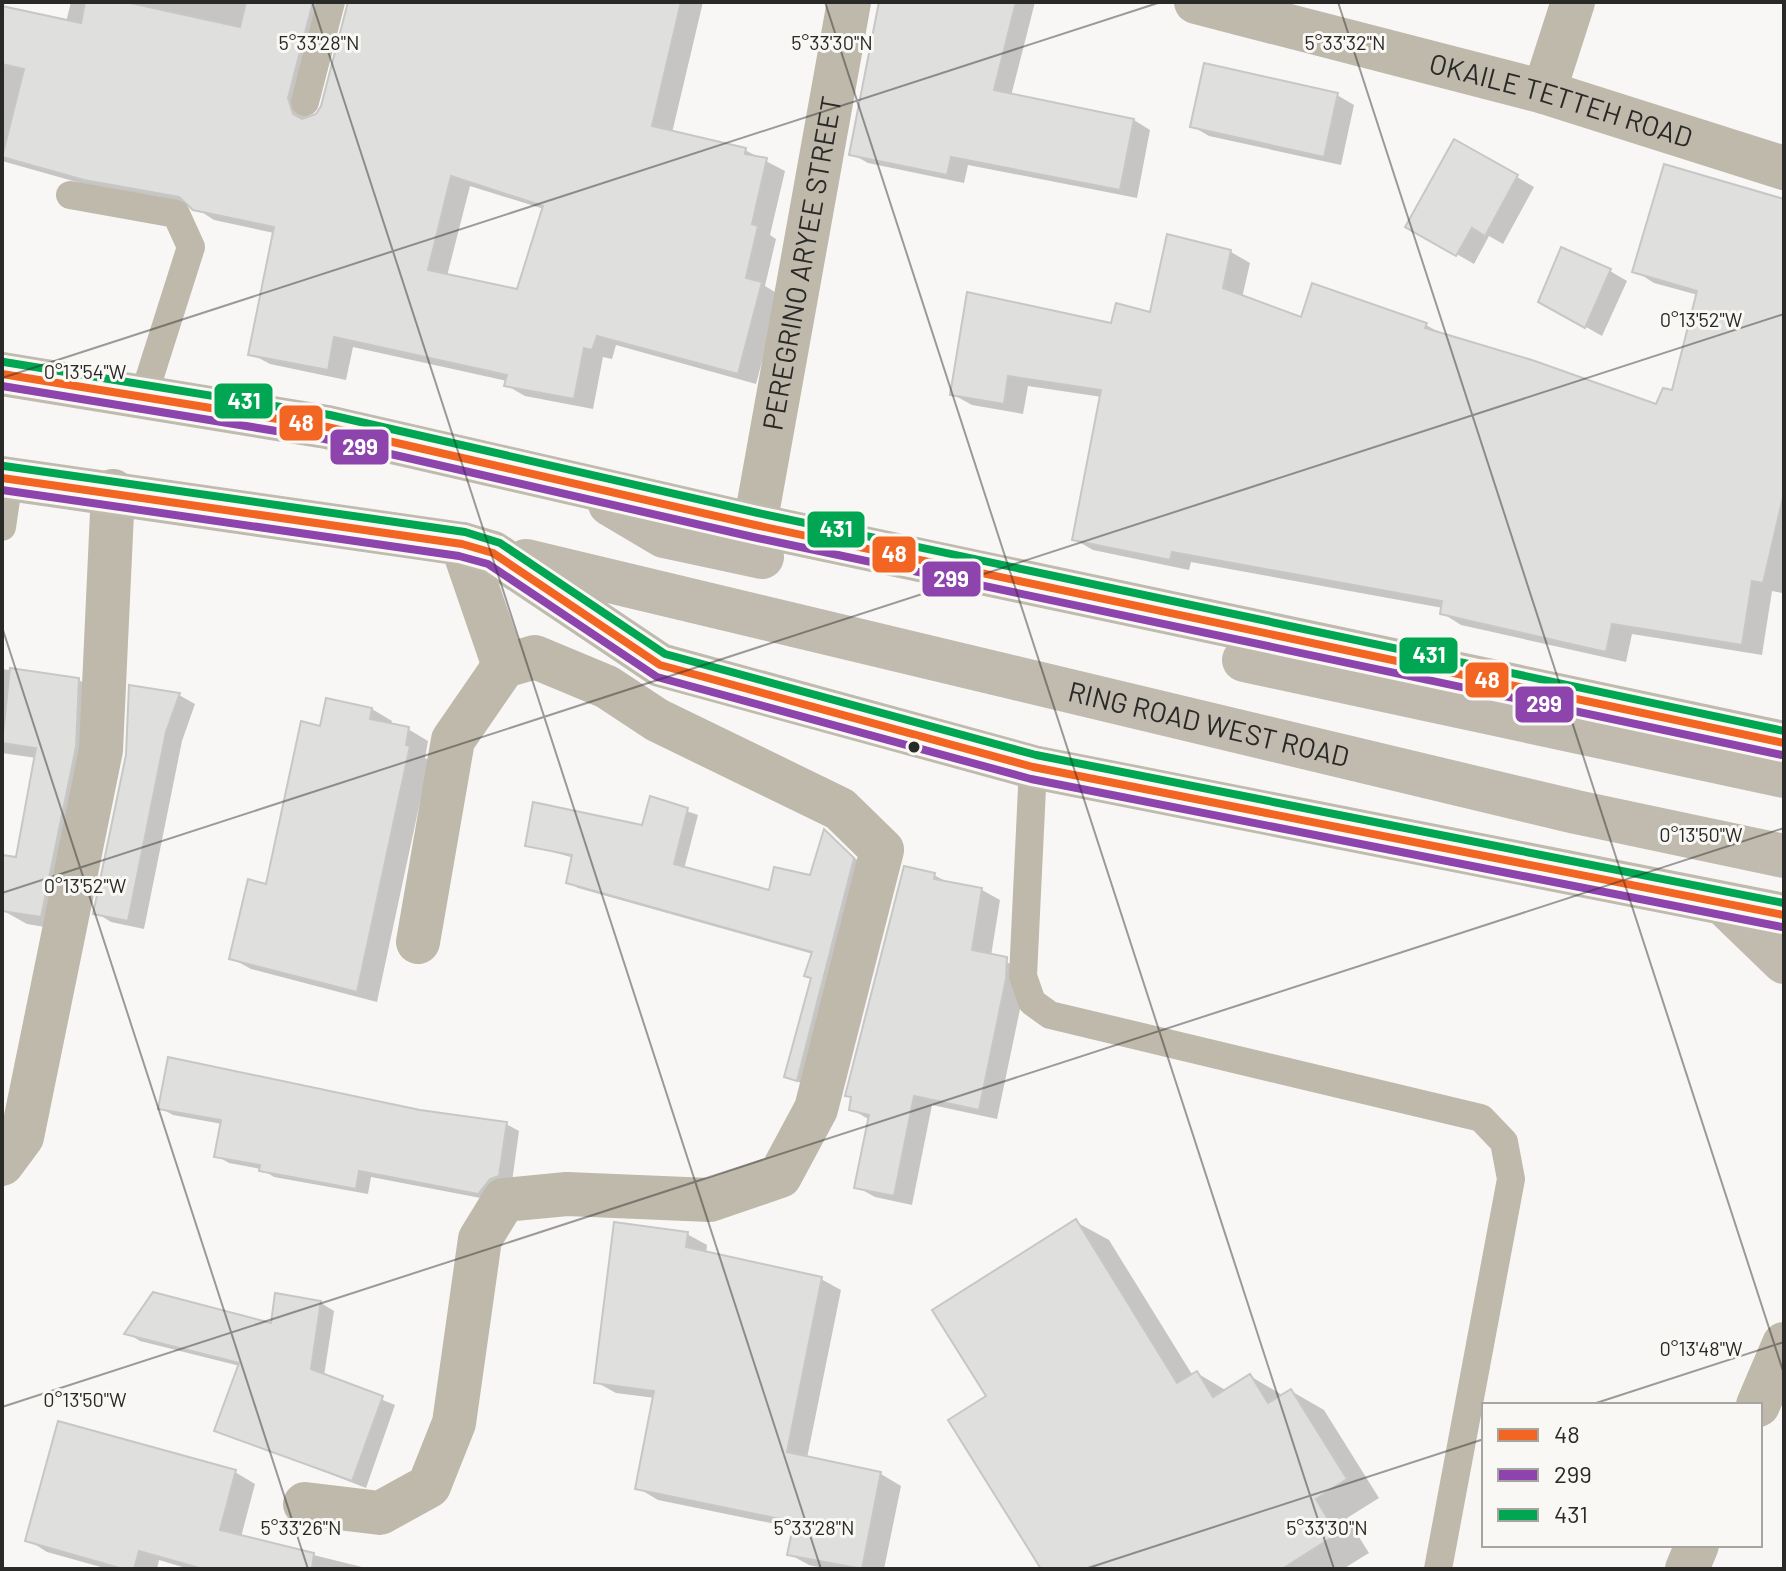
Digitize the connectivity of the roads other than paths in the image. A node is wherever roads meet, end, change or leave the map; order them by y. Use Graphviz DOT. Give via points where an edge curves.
graph roads {
  1 [pos="331,2"];
  2 [pos="849,2"];
  3 [pos="1196,2"];
  4 [pos="1573,2"];
  5 [pos="1544,92"];
  6 [pos="305,102"];
  7 [pos="1784,168"];
  8 [pos="70,195"];
  9 [pos="2,374"];
  10 [pos="143,398"];
  11 [pos="5,478"];
  12 [pos="577,484"];
  13 [pos="113,491"];
  14 [pos="755,525"];
  15 [pos="2,527"];
  16 [pos="477,549"];
  17 [pos="504,666"];
  18 [pos="1784,743"];
  19 [pos="1033,767"];
  20 [pos="1784,776"];
  21 [pos="1784,856"];
  22 [pos="1726,906"];
  23 [pos="1784,915"];
  24 [pos="418,942"];
  25 [pos="1784,962"];
  26 [pos="2,1164"];
  27 [pos="1782,1354"];
  28 [pos="1759,1403"];
  29 [pos="305,1504"];
  30 [pos="1696,1547"];
  31 [pos="1438,1569"];
  32 [pos="1687,1569"];
  1 -- 6 [label="lane"];
  2 -- 14 [label="street, PEREGRINO ARYEE STREET"];
  3 -- 5 [label="street, OKAILE TETTEH ROAD"];
  4 -- 5 [label="street"];
  5 -- 7 [label="street, OKAILE TETTEH ROAD"];
  8 -- 10 [label="lane" via="176,214 191,247"];
  9 -- 10 [label="main road"];
  10 -- 12 [label="main road" via="327,427"];
  11 -- 13 [label="main road"];
  11 -- 15 [label="lane"];
  12 -- 14 [label="main road"];
  12 -- 20 [label="main road" via="664,536"];
  13 -- 16 [label="main road"];
  13 -- 26 [label="street" via="101,750 22,1137"];
  14 -- 18 [label="main road"];
  16 -- 17 [label="street"];
  16 -- 19 [label="main road" via="660,665"];
  16 -- 21 [label="main road, RING ROAD WEST ROAD" via="1576,812"];
  17 -- 24 [label="street" via="453,740"];
  17 -- 29 [label="street" via="535,657 607,687 657,720 840,809 882,850 816,1109 780,1176 710,1200 567,1194 504,1200 480,1239 454,1423 429,1486 380,1513"];
  19 -- 22 [label="main road"];
  19 -- 31 [label="lane" via="1023,976 1032,1002 1050,1015 1481,1118 1504,1142 1511,1179"];
  22 -- 23 [label="main road"];
  22 -- 25 [label="main road"];
  27 -- 28 [label="street"];
  30 -- 32 [label="street"];
}
